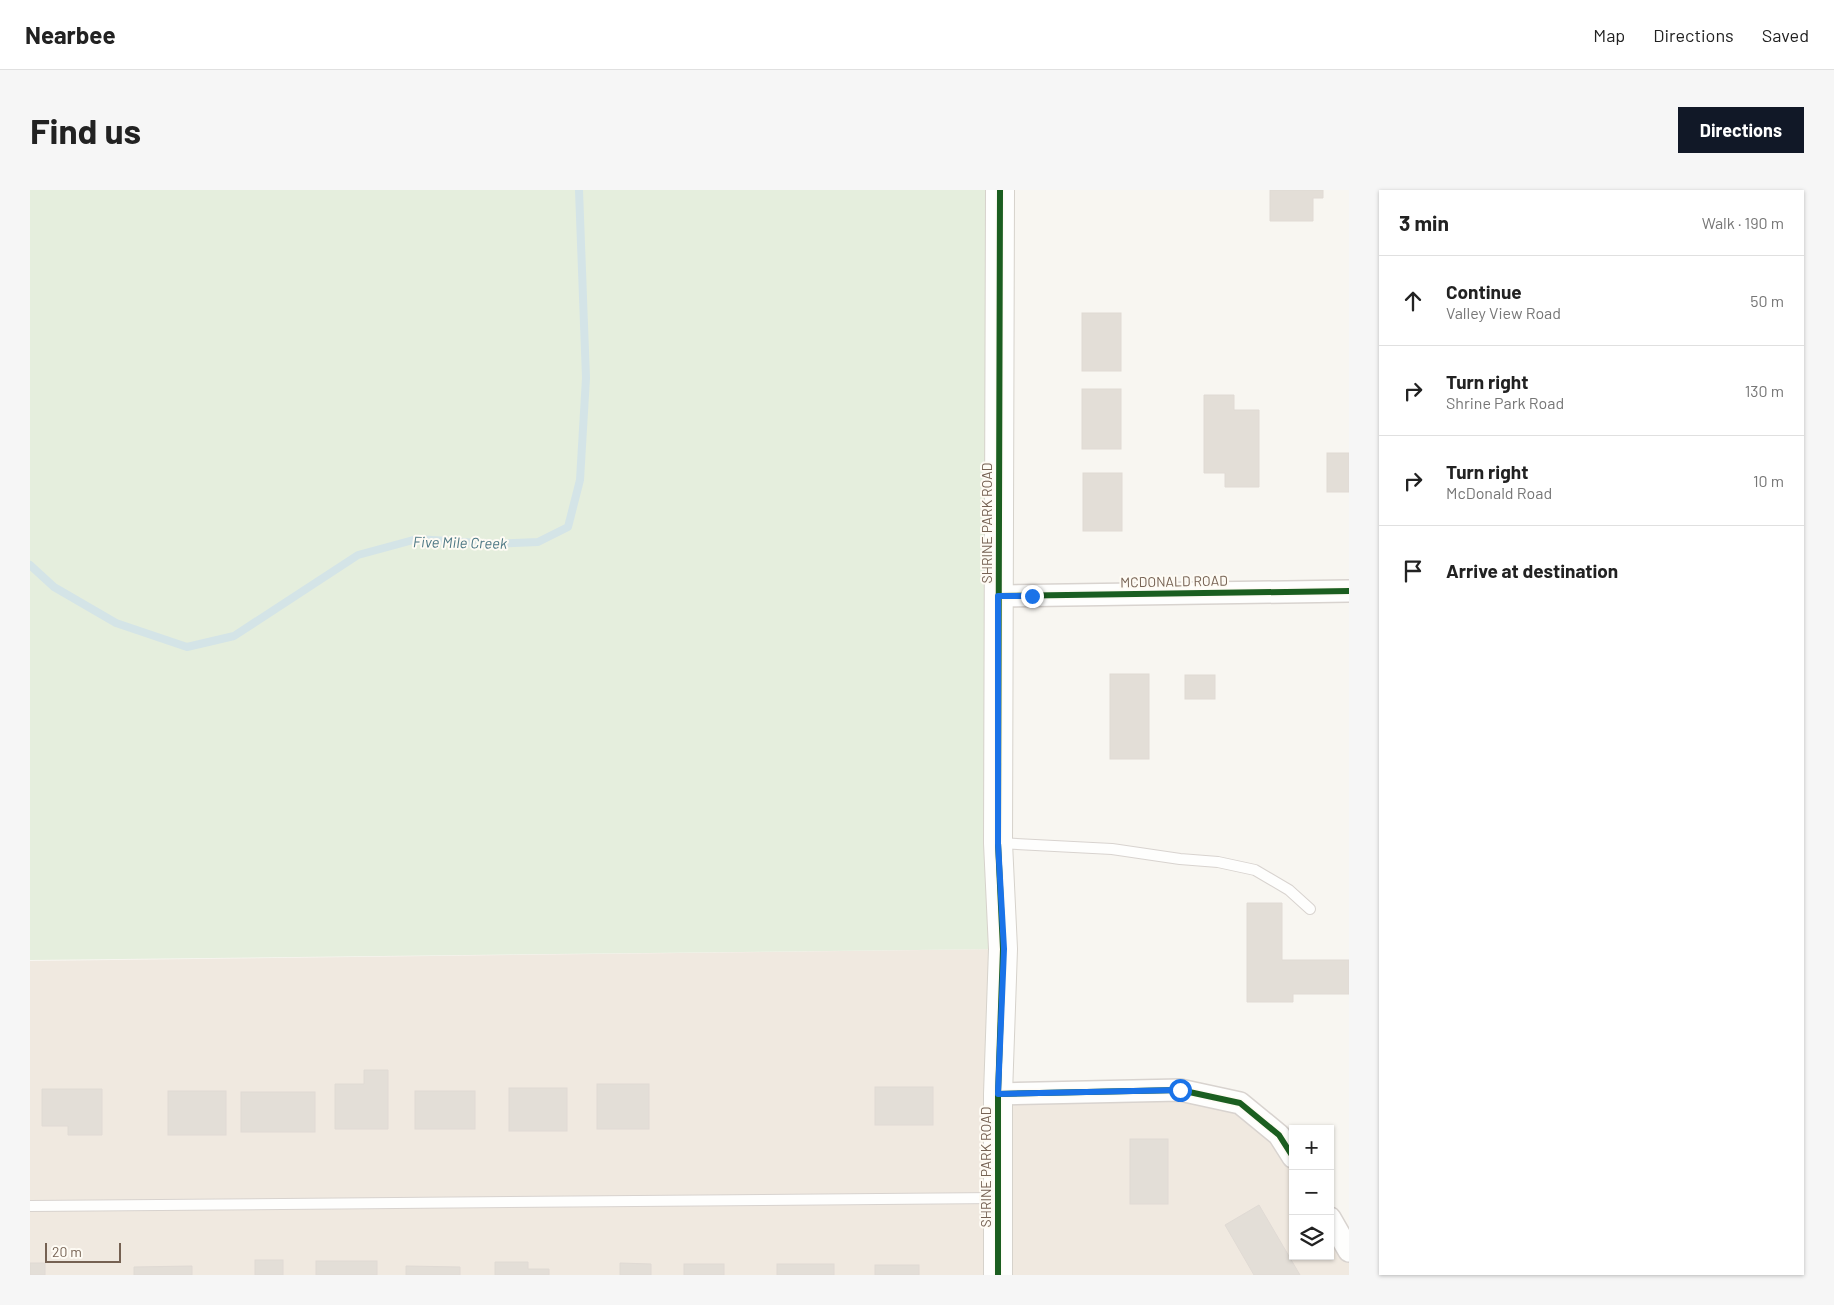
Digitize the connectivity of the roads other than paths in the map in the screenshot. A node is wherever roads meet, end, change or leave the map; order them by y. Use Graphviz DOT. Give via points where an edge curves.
graph roads {
  1 [pos="1000,190"];
  2 [pos="1349,591"];
  3 [pos="998,596"];
  4 [pos="998,843"];
  5 [pos="1310,909"];
  6 [pos="998,1094"];
  7 [pos="1289,1150"];
  8 [pos="998,1198"];
  9 [pos="30,1206"];
  10 [pos="1334,1225"];
  11 [pos="1349,1251"];
  12 [pos="998,1275"];
  1 -- 3 [label="street, SHRINE PARK ROAD"];
  2 -- 3 [label="street, MCDONALD ROAD"];
  3 -- 4 [label="street, SHRINE PARK ROAD"];
  4 -- 5 [label="lane" via="1112,849 1218,862 1255,870 1289,890"];
  4 -- 6 [label="street, SHRINE PARK ROAD" via="1004,949"];
  6 -- 7 [label="street" via="1180,1090 1240,1103 1279,1134"];
  6 -- 8 [label="street, SHRINE PARK ROAD"];
  8 -- 9 [label="lane"];
  8 -- 12 [label="street, SHRINE PARK ROAD"];
  10 -- 11 [label="street"];
}
